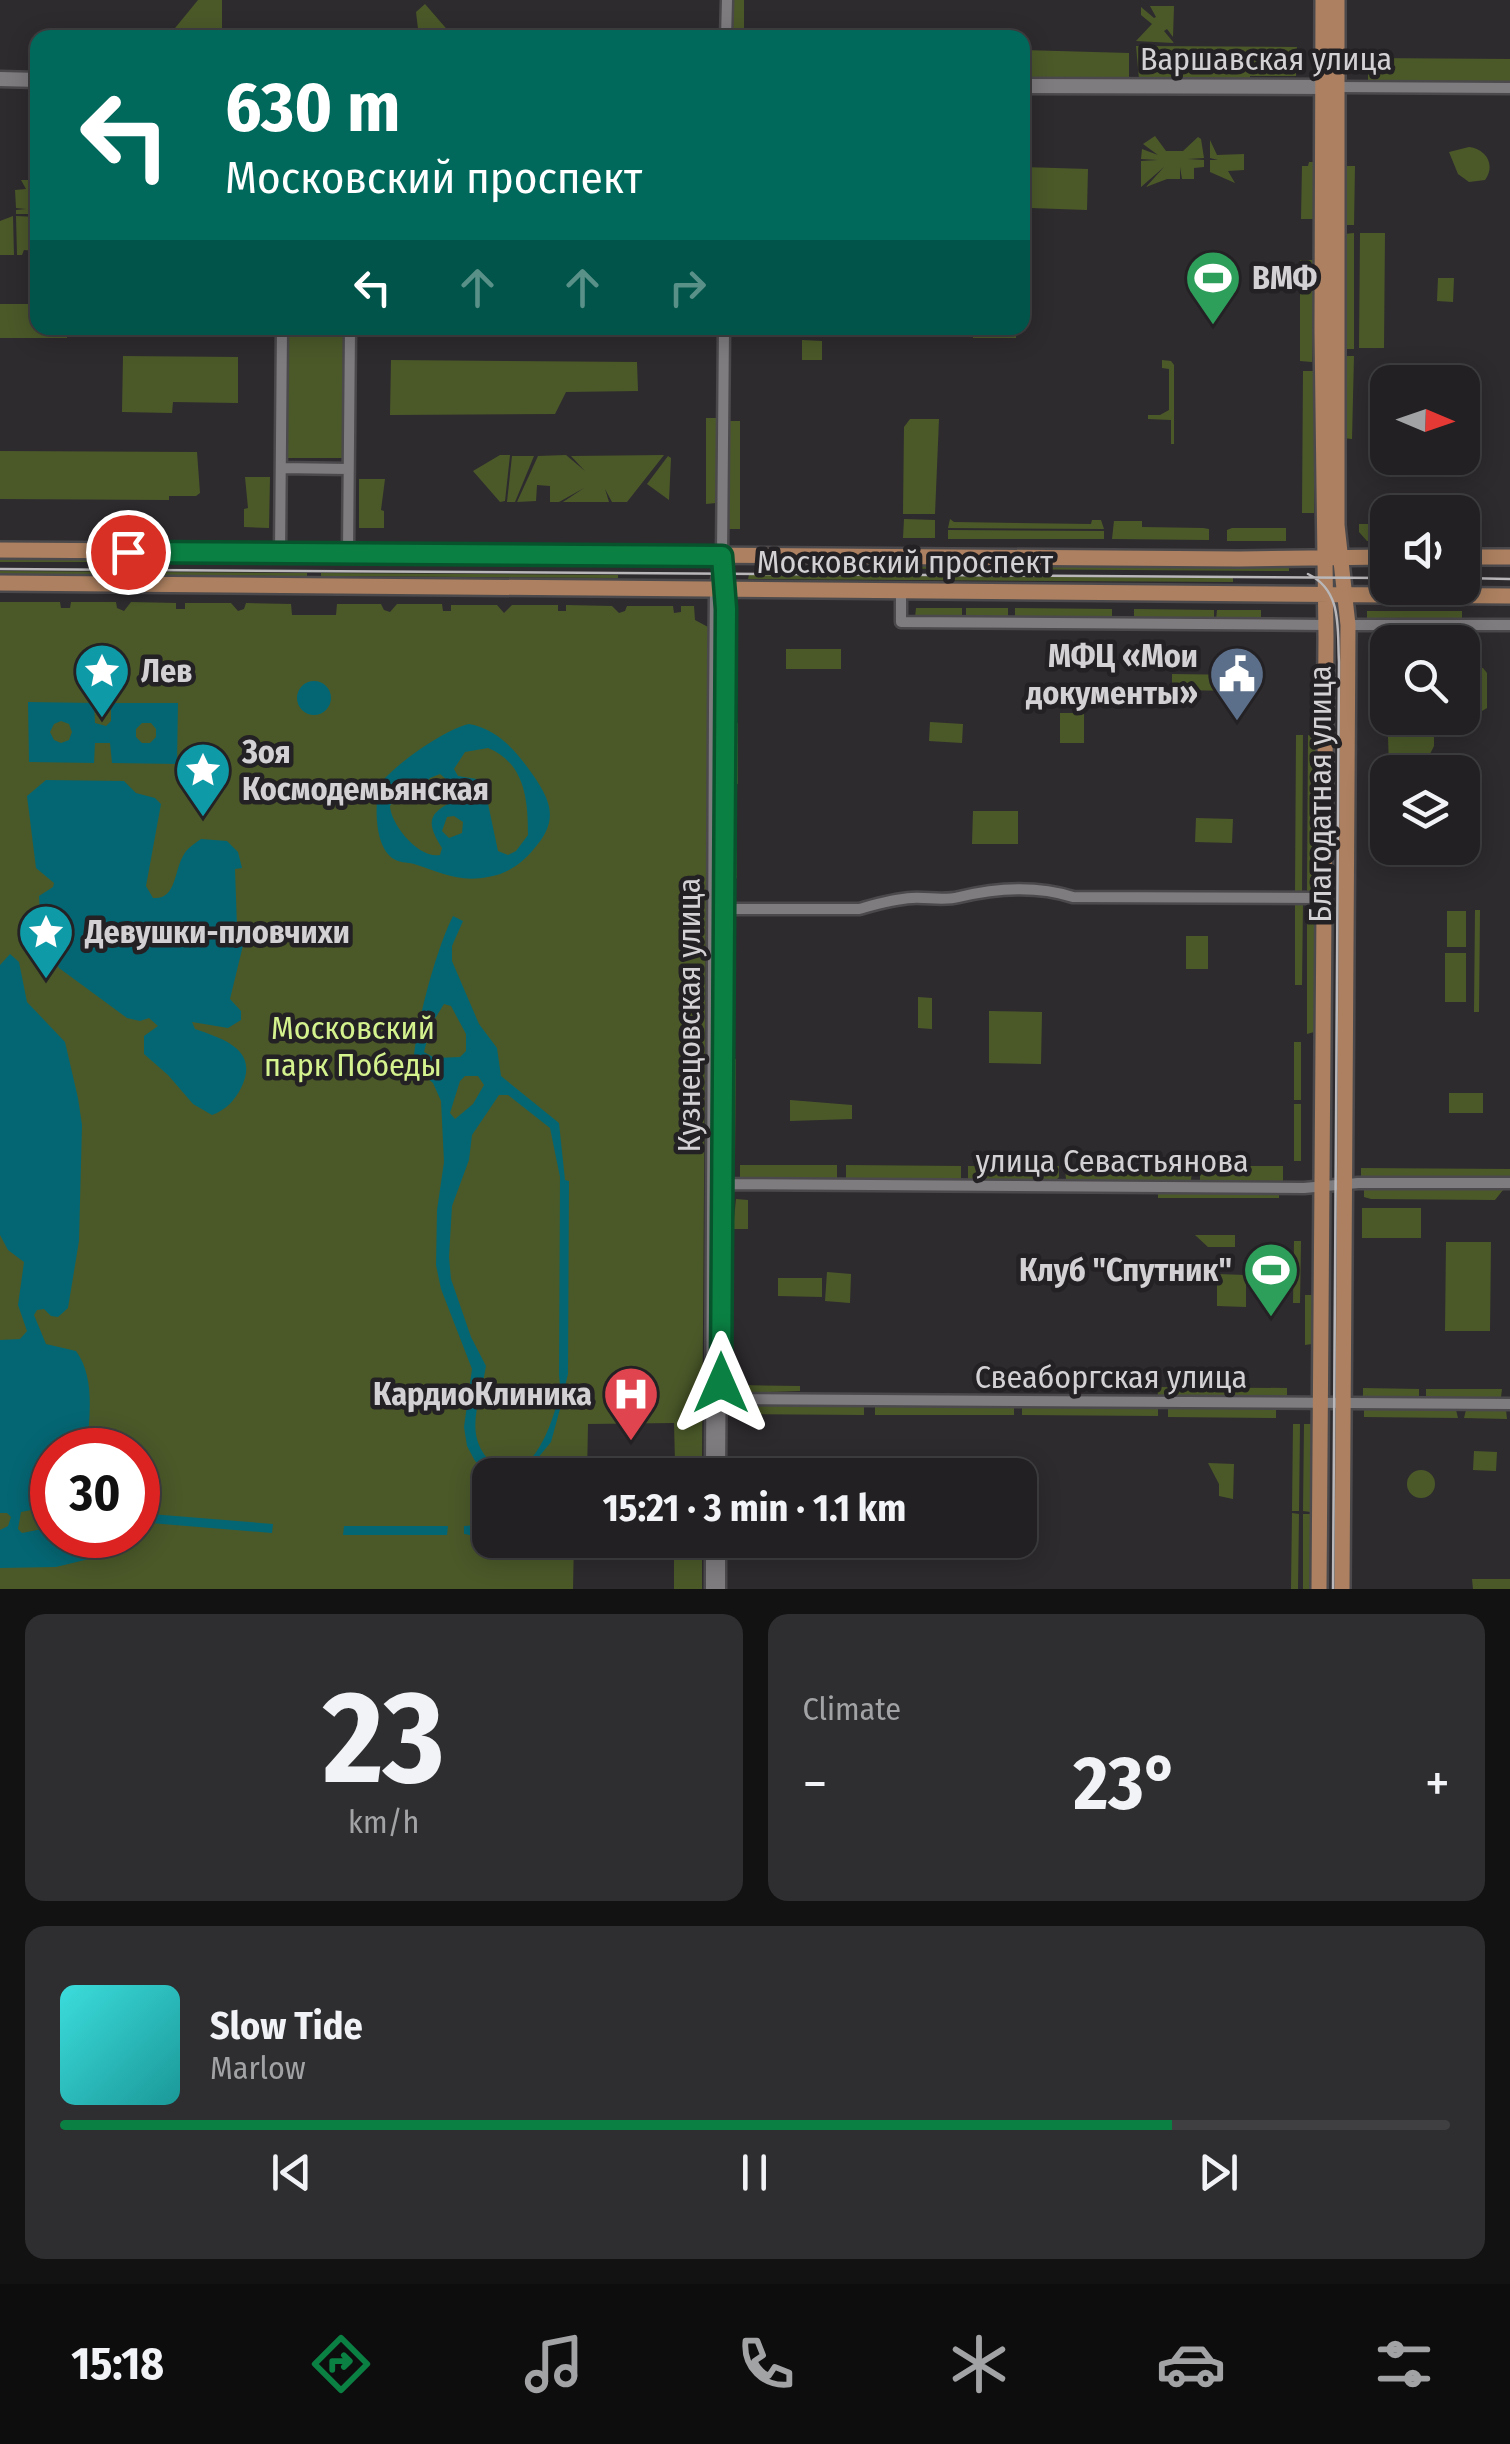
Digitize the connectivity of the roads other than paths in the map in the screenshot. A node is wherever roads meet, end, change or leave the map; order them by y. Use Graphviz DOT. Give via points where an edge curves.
graph roads {
  1 [pos="727,0"];
  2 [pos="1323,0"];
  3 [pos="1337,0"];
  4 [pos="726,30"];
  5 [pos="0,79"];
  6 [pos="30,80"];
  7 [pos="1030,86"];
  8 [pos="1331,87"];
  9 [pos="1510,88"];
  10 [pos="282,335"];
  11 [pos="350,335"];
  12 [pos="724,335"];
  13 [pos="281,468"];
  14 [pos="348,469"];
  15 [pos="0,550"];
  16 [pos="280,553"];
  17 [pos="348,554"];
  18 [pos="722,556"];
  19 [pos="1370,557"];
  20 [pos="1480,557"];
  21 [pos="1332,558"];
  22 [pos="1510,558"];
  23 [pos="0,583"];
  24 [pos="720,588"];
  25 [pos="901,590"];
  26 [pos="1326,594"];
  27 [pos="1346,596"];
  28 [pos="1510,596"];
  29 [pos="1348,624"];
  30 [pos="1326,625"];
  31 [pos="1510,625"];
  32 [pos="1324,898"];
  33 [pos="719,909"];
  34 [pos="1324,1000"];
  35 [pos="1346,1001"];
  36 [pos="718,1184"];
  37 [pos="1344,1184"];
  38 [pos="1510,1184"];
  39 [pos="1321,1187"];
  40 [pos="716,1399"];
  41 [pos="1320,1403"];
  42 [pos="1343,1403"];
  43 [pos="1510,1404"];
  44 [pos="712,1458"];
  45 [pos="719,1458"];
  46 [pos="711,1558"];
  47 [pos="720,1558"];
  48 [pos="710,1589"];
  49 [pos="720,1589"];
  50 [pos="1319,1589"];
  51 [pos="1342,1589"];
  1 -- 4 [label="street"];
  2 -- 8 [label="main road, Благодатная улица"];
  3 -- 8 [label="main road, Благодатная улица"];
  5 -- 6 [label="street"];
  7 -- 8 [label="street, Варшавская улица"];
  8 -- 9 [label="street, Варшавская улица"];
  8 -- 21 [label="main road, Благодатная улица"];
  10 -- 13 [label="street"];
  11 -- 14 [label="street"];
  12 -- 18 [label="street, Кузнецовская улица"];
  13 -- 14 [label="street"];
  13 -- 16 [label="street"];
  14 -- 17 [label="street"];
  15 -- 16 [label="main road, Московский проспект"];
  16 -- 17 [label="main road, Московский проспект"];
  17 -- 18 [label="main road, Московский проспект"];
  18 -- 21 [label="main road, Московский проспект"];
  18 -- 24 [label="street, Кузнецовская улица"];
  19 -- 21 [label="main road, Московский проспект"];
  20 -- 22 [label="main road"];
  21 -- 26 [label="main road, Благодатная улица"];
  21 -- 27 [label="main road, Благодатная улица"];
  23 -- 24 [label="main road, Московский проспект"];
  24 -- 25 [label="main road, Московский проспект"];
  24 -- 33 [label="street, Кузнецовская улица"];
  25 -- 26 [label="main road, Московский проспект"];
  25 -- 30 [label="street" via="901,622"];
  26 -- 27 [label="main road, Московский проспект"];
  26 -- 30 [label="main road, Благодатная улица"];
  27 -- 28 [label="main road, Московский проспект"];
  27 -- 29 [label="main road, Благодатная улица"];
  29 -- 31 [label="street"];
  29 -- 35 [label="main road, Благодатная улица"];
  30 -- 32 [label="main road, Благодатная улица"];
  32 -- 33 [label="street" via="1073,898 992,889 859,909"];
  32 -- 34 [label="main road, Благодатная улица"];
  33 -- 36 [label="street, Кузнецовская улица"];
  34 -- 35 [label="main road"];
  34 -- 39 [label="main road, Благодатная улица"];
  35 -- 37 [label="main road, Благодатная улица"];
  36 -- 39 [label="street, улица Севастьянова"];
  36 -- 40 [label="street, Кузнецовская улица"];
  37 -- 38 [label="street, улица Севастьянова"];
  37 -- 39 [label="street, улица Севастьянова"];
  37 -- 42 [label="main road, Благодатная улица"];
  39 -- 41 [label="main road, Благодатная улица"];
  40 -- 41 [label="street, Свеаборгская улица"];
  40 -- 44 [label="street, Кузнецовская улица"];
  40 -- 45 [label="street, Кузнецовская улица"];
  41 -- 42 [label="street, Свеаборгская улица"];
  41 -- 50 [label="main road, Благодатная улица"];
  42 -- 43 [label="street, Свеаборгская улица"];
  42 -- 51 [label="main road, Благодатная улица"];
  46 -- 48 [label="street"];
  47 -- 49 [label="street"];
}
